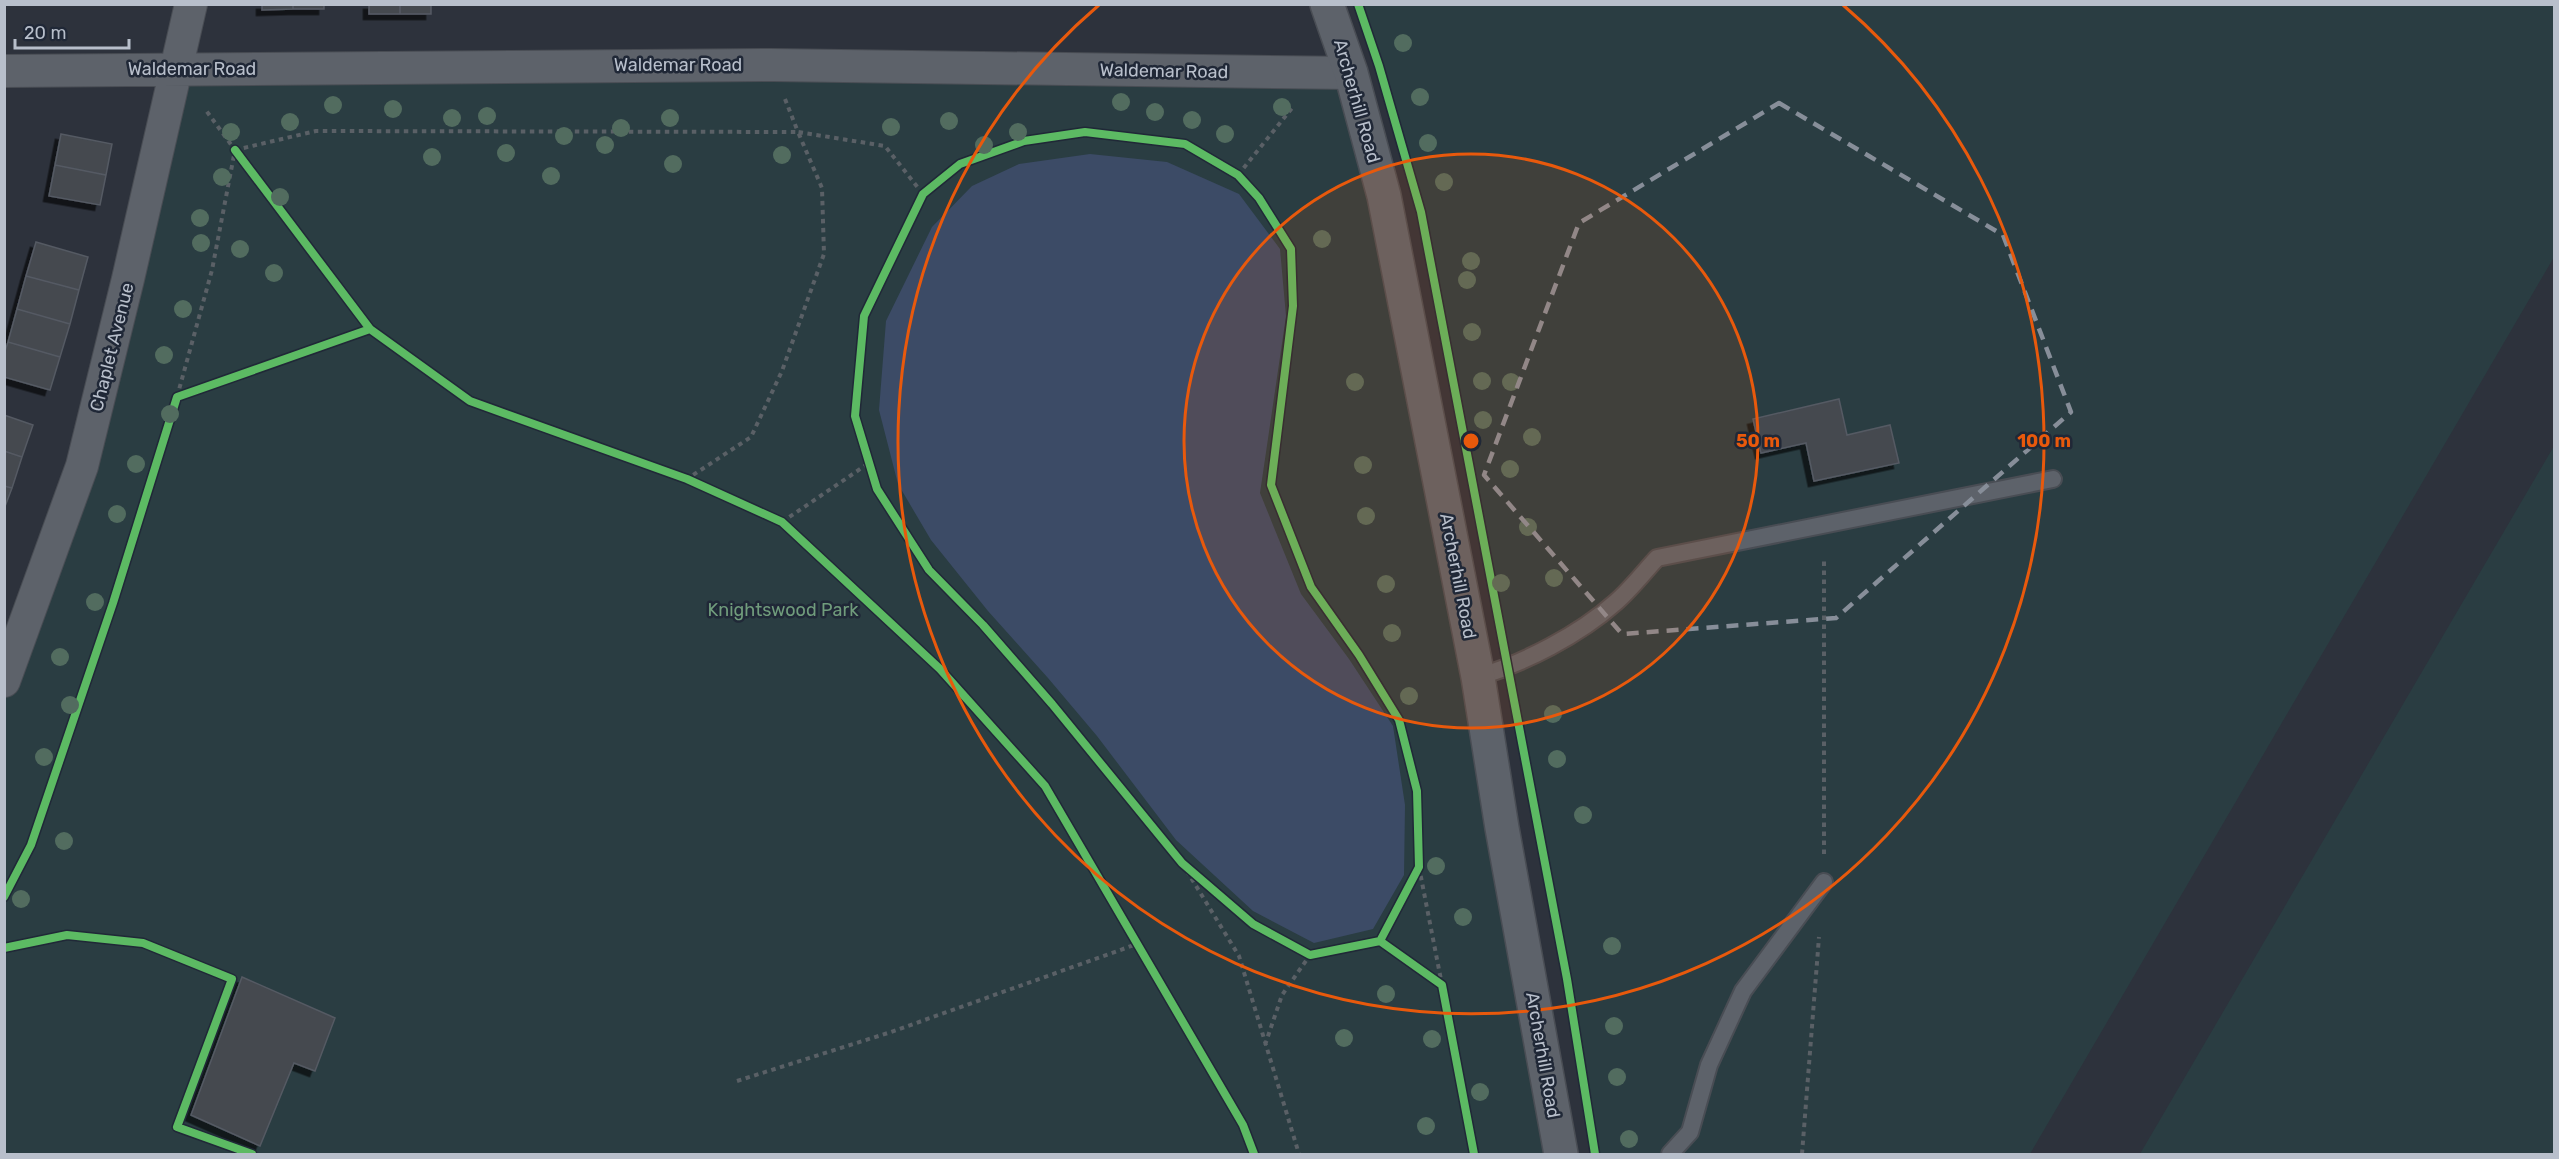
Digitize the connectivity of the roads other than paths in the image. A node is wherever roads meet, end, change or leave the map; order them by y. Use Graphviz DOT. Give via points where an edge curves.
graph roads {
  1 [pos="191,4"];
  2 [pos="1327,4"];
  3 [pos="176,69"];
  4 [pos="4,71"];
  5 [pos="1335,73"];
  6 [pos="2053,479"];
  7 [pos="1478,677"];
  8 [pos="4,681"];
  9 [pos="1824,882"];
  10 [pos="1561,1155"];
  11 [pos="1670,1155"];
  1 -- 3 [label="street, Chaplet Avenue"];
  2 -- 5 [label="street, Archerhill Road"];
  3 -- 4 [label="street, Waldemar Road"];
  3 -- 5 [label="street, Waldemar Road" via="772,64"];
  3 -- 8 [label="street, Chaplet Avenue" via="82,466"];
  5 -- 7 [label="street, Archerhill Road" via="1384,196"];
  6 -- 7 [label="lane" via="1657,558 1616,602 1574,632 1508,668"];
  7 -- 10 [label="street, Archerhill Road"];
  9 -- 11 [label="lane" via="1743,991 1708,1065 1690,1132"];
}
